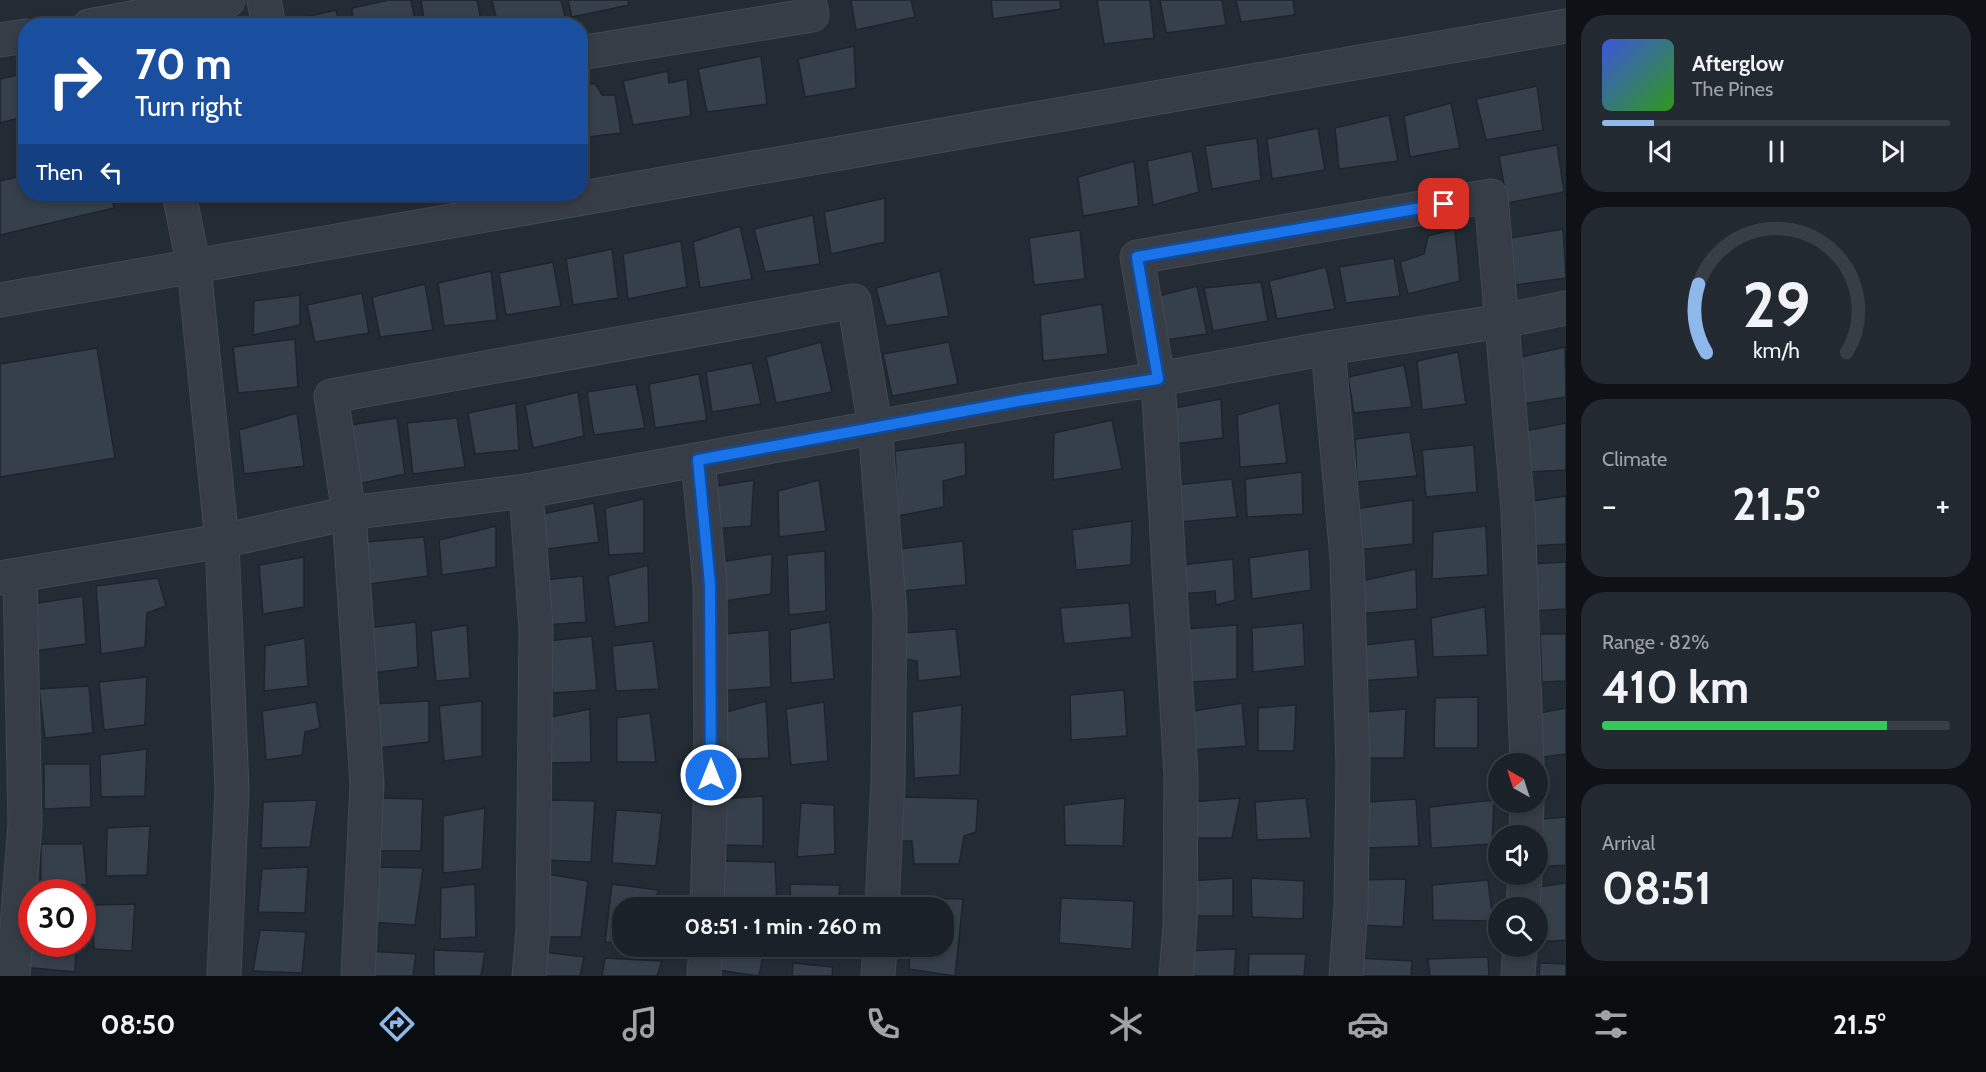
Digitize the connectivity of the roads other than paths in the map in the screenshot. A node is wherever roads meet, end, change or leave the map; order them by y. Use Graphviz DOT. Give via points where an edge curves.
graph roads {
  1 [pos="228,0"];
  2 [pos="264,0"];
  3 [pos="809,0"];
  4 [pos="135,15"];
  5 [pos="267,18"];
  6 [pos="1566,26"];
  7 [pos="18,37"];
  8 [pos="0,40"];
  9 [pos="588,52"];
  10 [pos="588,198"];
  11 [pos="180,201"];
  12 [pos="570,201"];
  13 [pos="194,267"];
  14 [pos="0,300"];
  15 [pos="1566,308"];
  16 [pos="1502,321"];
  17 [pos="1328,348"];
  18 [pos="1158,379"];
  19 [pos="875,426"];
  20 [pos="698,460"];
  21 [pos="526,491"];
  22 [pos="349,513"];
  23 [pos="222,541"];
  24 [pos="10,576"];
  25 [pos="1527,753"];
  26 [pos="707,897"];
  27 [pos="883,897"];
  28 [pos="705,957"];
  29 [pos="879,957"];
  30 [pos="1519,957"];
  31 [pos="13,976"];
  32 [pos="224,976"];
  33 [pos="358,976"];
  34 [pos="529,976"];
  35 [pos="704,976"];
  36 [pos="878,976"];
  37 [pos="1176,976"];
  38 [pos="1346,976"];
  39 [pos="1518,976"];
  1 -- 4 [label="street"];
  2 -- 5 [label="street"];
  3 -- 9 [label="street" via="812,15"];
  6 -- 10 [label="street"];
  7 -- 8 [label="street"];
  11 -- 13 [label="street"];
  12 -- 13 [label="street"];
  13 -- 14 [label="street"];
  13 -- 23 [label="street"];
  15 -- 16 [label="street"];
  16 -- 17 [label="street"];
  16 -- 18 [label="street" via="1491,196 1137,257"];
  16 -- 25 [label="street" via="1518,510"];
  17 -- 18 [label="street"];
  17 -- 38 [label="street" via="1347,558 1353,766"];
  18 -- 19 [label="street"];
  18 -- 37 [label="street" via="1181,776"];
  19 -- 20 [label="street"];
  19 -- 22 [label="street" via="854,301 331,396"];
  19 -- 27 [label="street" via="890,614"];
  20 -- 21 [label="street"];
  20 -- 26 [label="street" via="710,584"];
  21 -- 22 [label="street"];
  21 -- 34 [label="street" via="536,628 533,931"];
  22 -- 23 [label="street"];
  22 -- 33 [label="street" via="367,783"];
  23 -- 24 [label="street"];
  23 -- 32 [label="street" via="232,789"];
  24 -- 31 [label="street" via="25,825"];
  28 -- 35 [label="street"];
  29 -- 36 [label="street"];
  30 -- 39 [label="street"];
}
